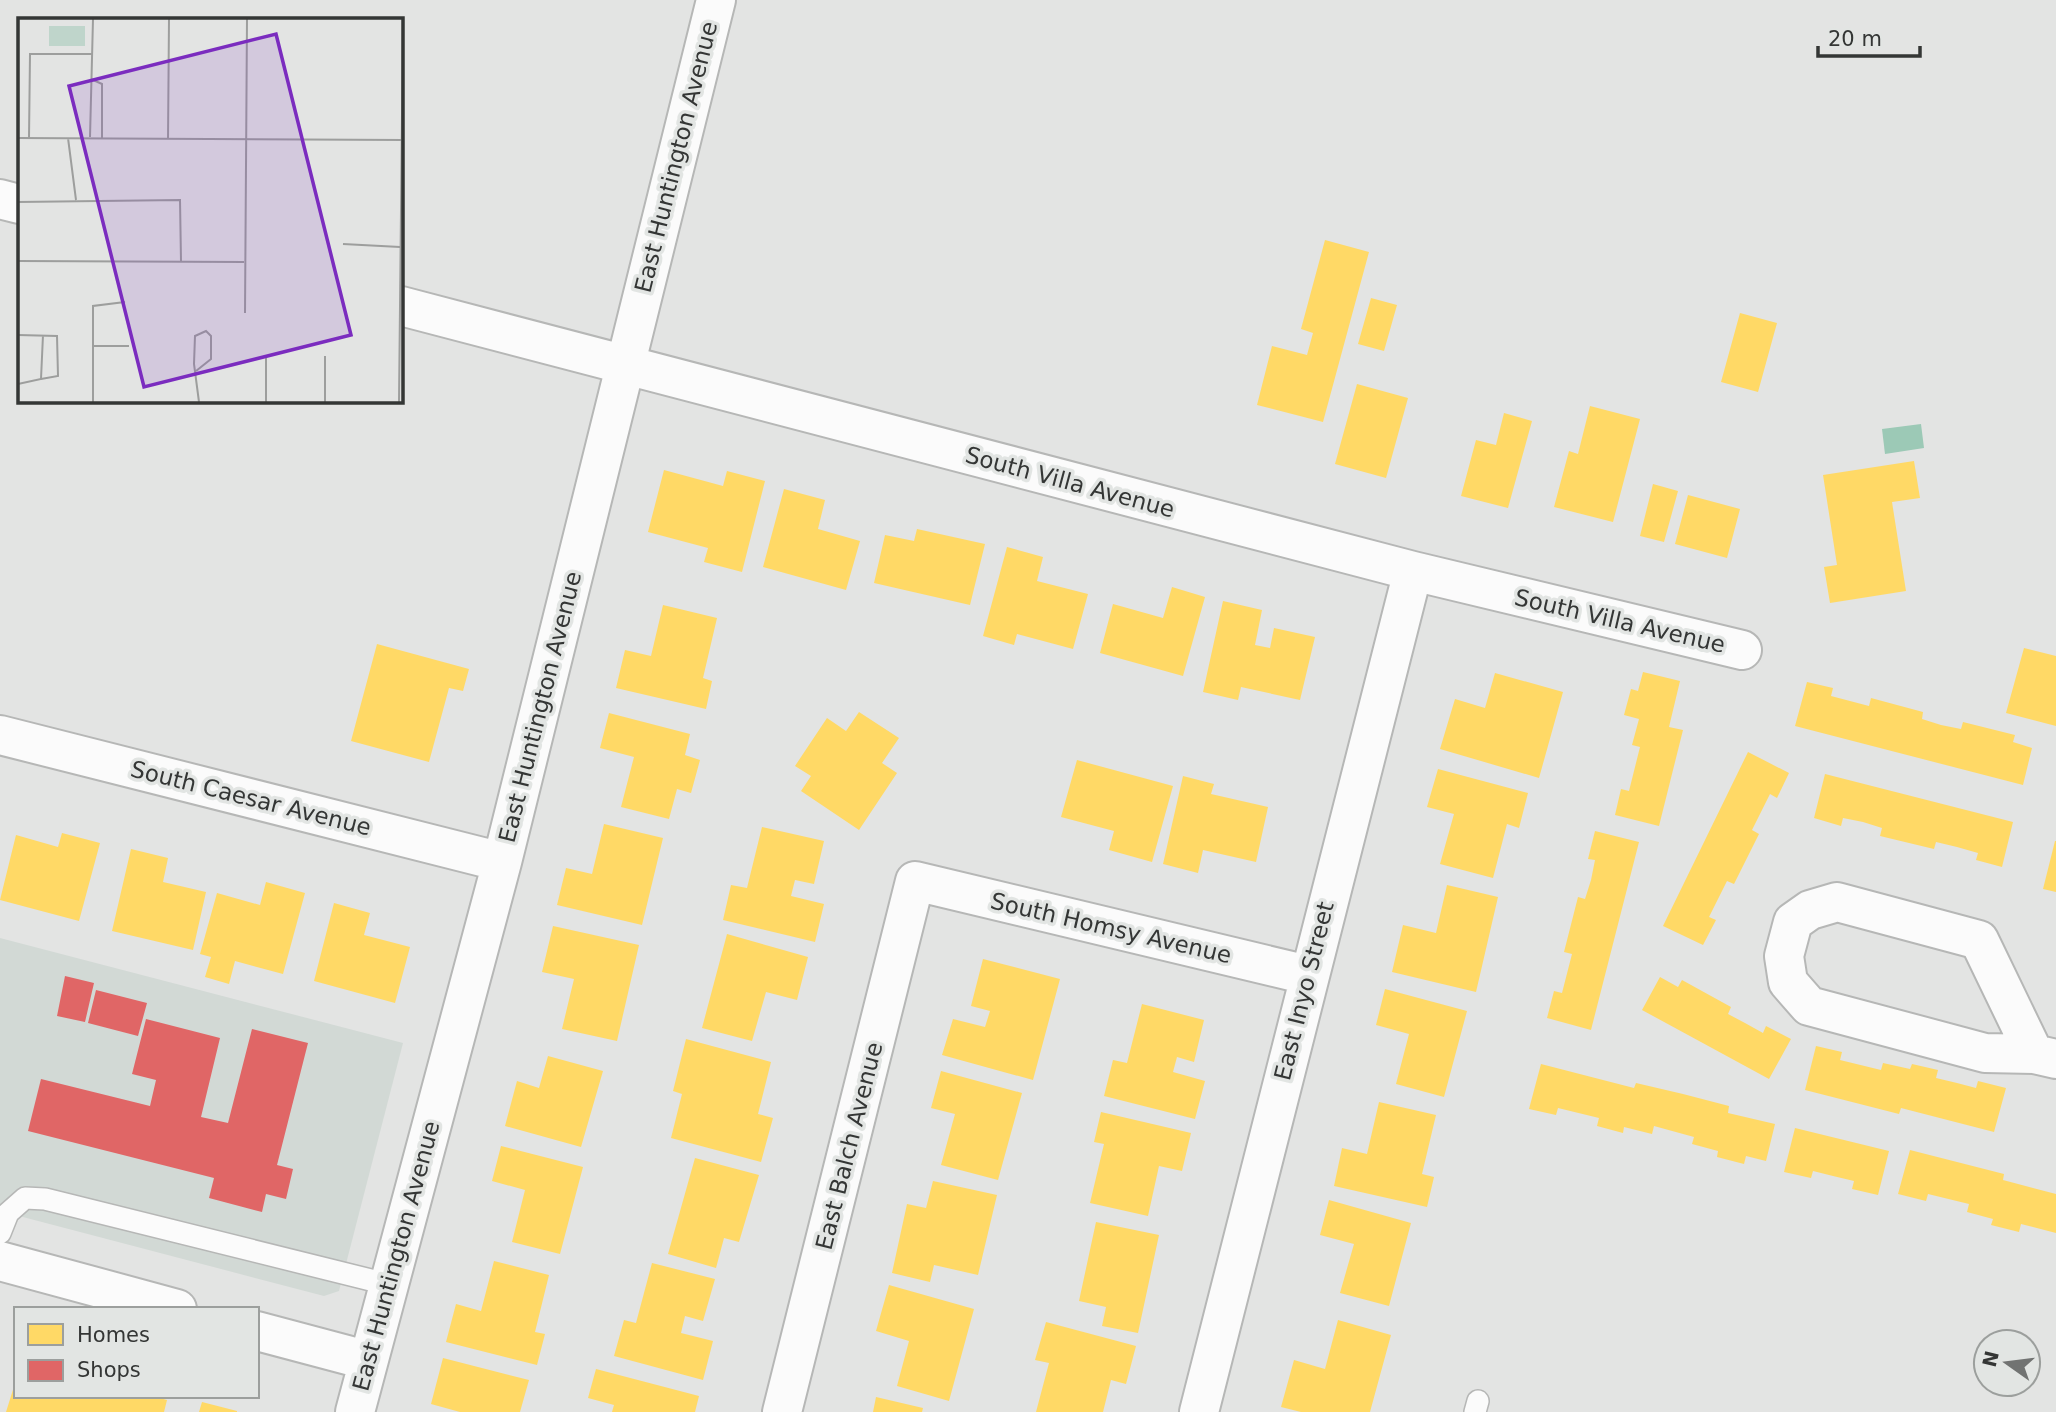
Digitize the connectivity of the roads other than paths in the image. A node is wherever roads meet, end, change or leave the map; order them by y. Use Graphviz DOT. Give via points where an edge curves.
graph roads {
  1 [pos="716,0"];
  2 [pos="0,199"];
  3 [pos="18,204"];
  4 [pos="402,306"];
  5 [pos="623,366"];
  6 [pos="1413,571"];
  7 [pos="1742,650"];
  8 [pos="0,734"];
  9 [pos="502,862"];
  10 [pos="915,881"];
  11 [pos="1308,975"];
  12 [pos="2045,1057"];
  13 [pos="0,1233"];
  14 [pos="0,1261"];
  15 [pos="387,1284"];
  16 [pos="170,1307"];
  17 [pos="259,1332"];
  18 [pos="366,1360"];
  19 [pos="355,1412"];
  20 [pos="782,1412"];
  21 [pos="1199,1412"];
  1 -- 5 [label="street, East Huntington Avenue"];
  2 -- 3 [label="street"];
  4 -- 5 [label="street, South Villa Avenue"];
  5 -- 6 [label="street, South Villa Avenue"];
  5 -- 9 [label="street, East Huntington Avenue"];
  6 -- 7 [label="street, South Villa Avenue"];
  6 -- 11 [label="street, East Inyo Street"];
  8 -- 9 [label="street, South Caesar Avenue"];
  9 -- 15 [label="street, East Huntington Avenue"];
  10 -- 11 [label="street, South Homsy Avenue"];
  10 -- 20 [label="street, East Balch Avenue"];
  11 -- 21 [label="street, East Inyo Street"];
  12 -- 12 [label="street" via="1985,1053 1809,1006 1788,982 1784,956 1793,922 1810,910 1838,902 1979,940"];
  13 -- 15 [label="lane" via="8,1213 25,1198 45,1199"];
  14 -- 16 [label="street"];
  15 -- 18 [label="street, East Huntington Avenue"];
  17 -- 18 [label="street"];
  18 -- 19 [label="street, East Huntington Avenue"];
}
